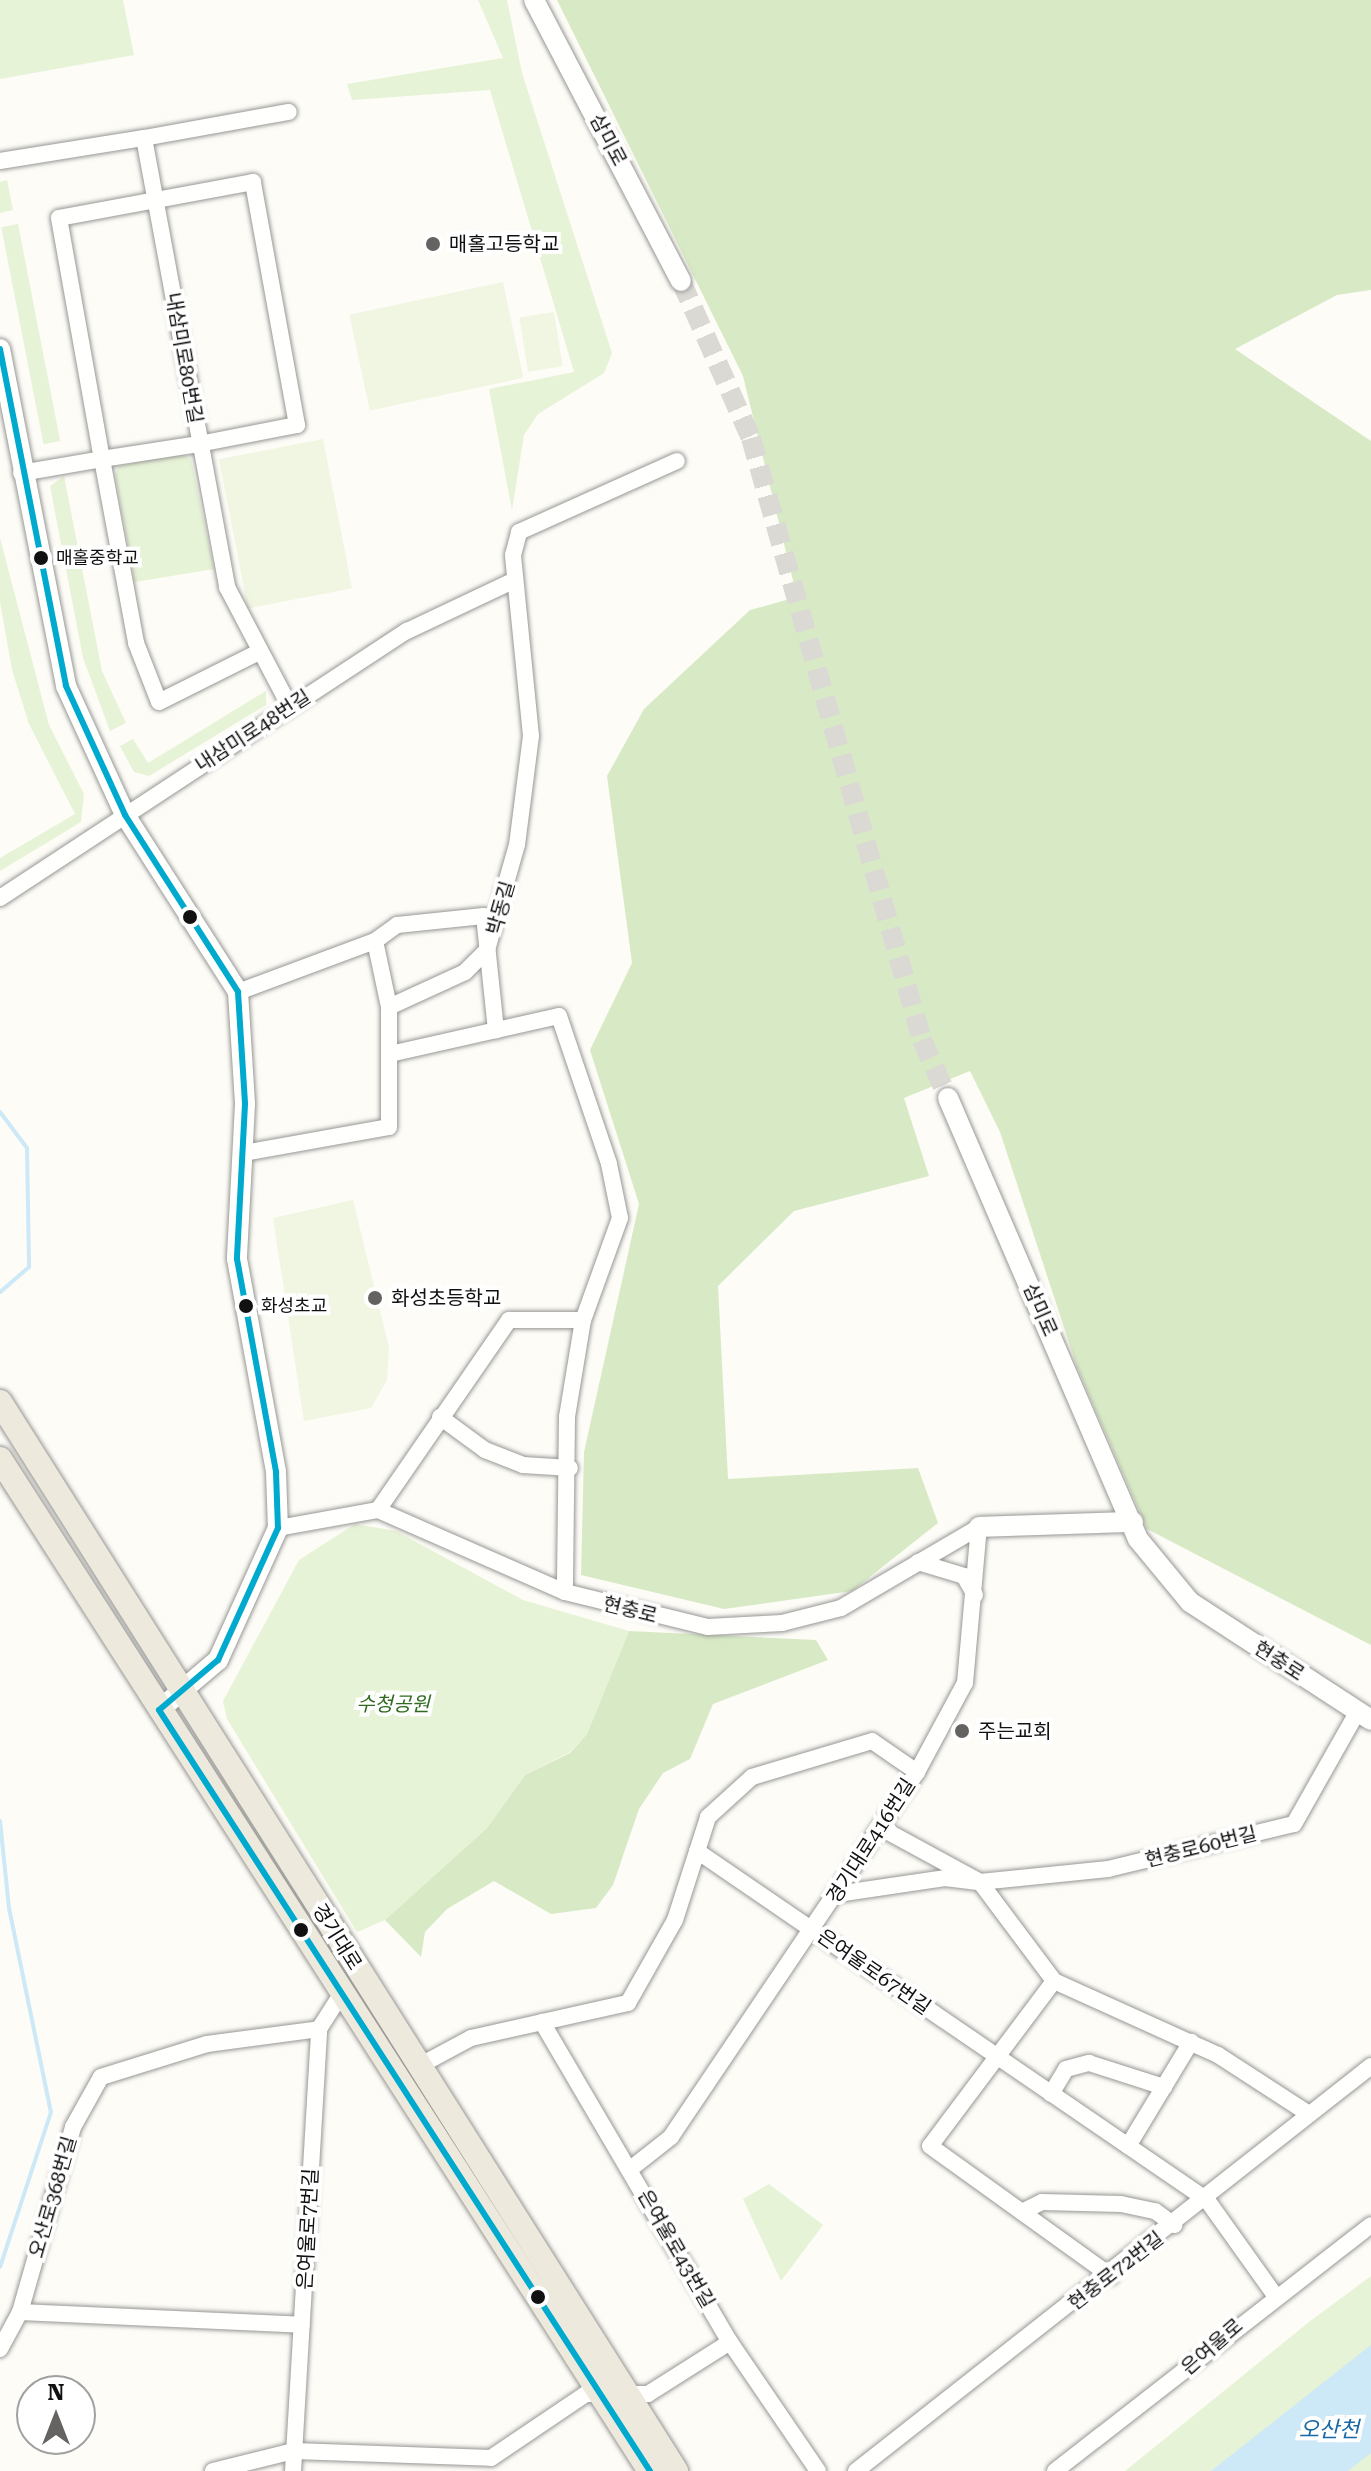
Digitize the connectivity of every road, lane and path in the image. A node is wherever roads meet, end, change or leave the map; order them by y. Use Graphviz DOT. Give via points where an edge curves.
graph roads {
  1 [pos="534,0"];
  2 [pos="289,112"];
  3 [pos="144,138"];
  4 [pos="0,161"];
  5 [pos="156,199"];
  6 [pos="681,281"];
  7 [pos="0,349"];
  8 [pos="199,444"];
  9 [pos="102,459"];
  10 [pos="677,461"];
  11 [pos="21,473"];
  12 [pos="515,580"];
  13 [pos="257,653"];
  14 [pos="290,707"];
  15 [pos="125,815"];
  16 [pos="0,898"];
  17 [pos="375,941"];
  18 [pos="487,950"];
  19 [pos="238,992"];
  20 [pos="389,1007"];
  21 [pos="496,1030"];
  22 [pos="390,1054"];
  23 [pos="948,1098"];
  24 [pos="244,1153"];
  25 [pos="583,1320"];
  26 [pos="0,1402"];
  27 [pos="440,1417"];
  28 [pos="0,1459"];
  29 [pos="570,1468"];
  30 [pos="378,1510"];
  31 [pos="1133,1522"];
  32 [pos="979,1527"];
  33 [pos="278,1528"];
  34 [pos="918,1562"];
  35 [pos="565,1592"];
  36 [pos="975,1595"];
  37 [pos="183,1695"];
  38 [pos="159,1710"];
  39 [pos="1364,1716"];
  40 [pos="917,1772"];
  41 [pos="881,1828"];
  42 [pos="697,1851"];
  43 [pos="980,1882"];
  44 [pos="837,1894"];
  45 [pos="812,1930"];
  46 [pos="1054,1981"];
  47 [pos="342,1993"];
  48 [pos="542,2022"];
  49 [pos="319,2029"];
  50 [pos="1191,2042"];
  51 [pos="995,2056"];
  52 [pos="419,2066"];
  53 [pos="1371,2066"];
  54 [pos="1164,2087"];
  55 [pos="1051,2094"];
  56 [pos="1309,2114"];
  57 [pos="1128,2146"];
  58 [pos="629,2170"];
  59 [pos="1207,2200"];
  60 [pos="1022,2212"];
  61 [pos="1174,2225"];
  62 [pos="1371,2225"];
  63 [pos="1111,2276"];
  64 [pos="1274,2294"];
  65 [pos="20,2312"];
  66 [pos="302,2325"];
  67 [pos="730,2342"];
  68 [pos="0,2349"];
  69 [pos="616,2397"];
  70 [pos="294,2451"];
  71 [pos="490,2465"];
  72 [pos="213,2471"];
  73 [pos="293,2471"];
  74 [pos="650,2471"];
  75 [pos="676,2471"];
  76 [pos="818,2471"];
  77 [pos="856,2471"];
  78 [pos="1055,2471"];
  1 -- 6 [label="street, 삼미로"];
  2 -- 3 [label="street"];
  3 -- 4 [label="street"];
  3 -- 5 [label="street, 내삼미로80번길"];
  5 -- 8 [label="street, 내삼미로80번길"];
  5 -- 8 [label="street" via="253,182 297,425"];
  5 -- 9 [label="street" via="59,218"];
  7 -- 11 [label="street"];
  8 -- 9 [label="street"];
  8 -- 13 [label="street, 내삼미로80번길" via="227,587"];
  9 -- 11 [label="street"];
  9 -- 13 [label="street" via="136,643 159,702"];
  10 -- 12 [label="street, 박동길" via="519,532"];
  11 -- 15 [label="street" via="66,686"];
  12 -- 14 [label="street, 내삼미로48번길" via="440,611"];
  12 -- 18 [label="street, 박동길" via="529,764 498,932"];
  13 -- 14 [label="street, 내삼미로80번길"];
  14 -- 15 [label="street, 내삼미로48번길"];
  15 -- 16 [label="street, 내삼미로48번길"];
  15 -- 19 [label="street"];
  17 -- 18 [label="street" via="397,925 484,916"];
  17 -- 19 [label="street"];
  17 -- 20 [label="street"];
  18 -- 20 [label="street, 박동길" via="465,972"];
  18 -- 21 [label="street"];
  19 -- 24 [label="street"];
  20 -- 22 [label="street"];
  21 -- 22 [label="street"];
  21 -- 25 [label="street" via="559,1016 609,1164 620,1218"];
  22 -- 24 [label="street" via="389,1127"];
  23 -- 31 [label="street, 삼미로"];
  24 -- 33 [label="street" via="237,1259 276,1472"];
  25 -- 27 [label="street" via="509,1320"];
  25 -- 29 [label="street" via="567,1417"];
  26 -- 37 [label="main road, 경기대로"];
  27 -- 29 [label="street" via="485,1450 523,1465"];
  27 -- 30 [label="street"];
  28 -- 38 [label="main road, 경기대로"];
  29 -- 35 [label="street"];
  30 -- 33 [label="street"];
  30 -- 35 [label="street, 현충로"];
  31 -- 32 [label="street"];
  31 -- 39 [label="street, 현충로" via="1157,1566 1190,1602"];
  32 -- 34 [label="street, 현충로"];
  32 -- 36 [label="street"];
  33 -- 37 [label="street" via="218,1660"];
  34 -- 35 [label="street, 현충로" via="873,1594 782,1623 708,1627"];
  34 -- 36 [label="street" via="964,1576"];
  36 -- 40 [label="street" via="965,1683"];
  37 -- 38 [label="street"];
  37 -- 52 [label="main road, 경기대로"];
  38 -- 47 [label="main road, 경기대로"];
  39 -- 43 [label="street, 현충로60번길" via="1294,1824 1108,1869"];
  40 -- 41 [label="street, 경기대로416번길"];
  40 -- 42 [label="street, 경기대로416번길" via="872,1741 823,1750 752,1777 708,1817"];
  41 -- 43 [label="street"];
  41 -- 44 [label="street, 경기대로416번길"];
  42 -- 45 [label="street, 은여울로67번길"];
  42 -- 48 [label="street, 경기대로416번길" via="675,1920 628,2003"];
  43 -- 44 [label="street, 현충로60번길" via="945,1878"];
  43 -- 46 [label="street"];
  44 -- 45 [label="street, 경기대로416번길"];
  45 -- 51 [label="street, 은여울로67번길"];
  45 -- 58 [label="street, 경기대로416번길" via="671,2137"];
  46 -- 50 [label="street"];
  46 -- 51 [label="street"];
  47 -- 49 [label="street, 은여울로7번길"];
  47 -- 69 [label="main road, 경기대로"];
  48 -- 52 [label="street, 경기대로416번길" via="471,2038"];
  48 -- 58 [label="street, 은여울로43번길"];
  49 -- 65 [label="street, 오산로368번길" via="207,2044 101,2077 73,2127"];
  49 -- 66 [label="street, 은여울로7번길"];
  50 -- 54 [label="street"];
  50 -- 56 [label="street"];
  51 -- 55 [label="street, 은여울로67번길"];
  51 -- 60 [label="street" via="930,2146"];
  52 -- 69 [label="main road, 경기대로"];
  53 -- 56 [label="street, 현충로72번길"];
  54 -- 55 [label="street" via="1089,2063 1066,2069"];
  54 -- 57 [label="street"];
  55 -- 57 [label="street, 은여울로67번길"];
  56 -- 59 [label="street, 현충로72번길"];
  57 -- 59 [label="street, 은여울로67번길"];
  58 -- 67 [label="street, 은여울로43번길"];
  59 -- 61 [label="street, 현충로72번길"];
  59 -- 64 [label="street, 은여울로67번길"];
  60 -- 61 [label="street" via="1042,2202 1121,2204 1155,2211"];
  60 -- 63 [label="street"];
  61 -- 63 [label="street, 현충로72번길"];
  62 -- 64 [label="street, 은여울로"];
  63 -- 77 [label="street, 현충로72번길"];
  64 -- 78 [label="street, 은여울로"];
  65 -- 66 [label="street"];
  65 -- 68 [label="street, 오산로368번길"];
  66 -- 70 [label="street, 은여울로7번길"];
  67 -- 69 [label="street" via="648,2394"];
  67 -- 76 [label="street, 은여울로43번길"];
  69 -- 71 [label="street" via="586,2394"];
  69 -- 74 [label="main road, 경기대로"];
  69 -- 75 [label="main road, 경기대로"];
  70 -- 71 [label="street"];
  70 -- 72 [label="street"];
  70 -- 73 [label="street, 은여울로7번길"];
}
